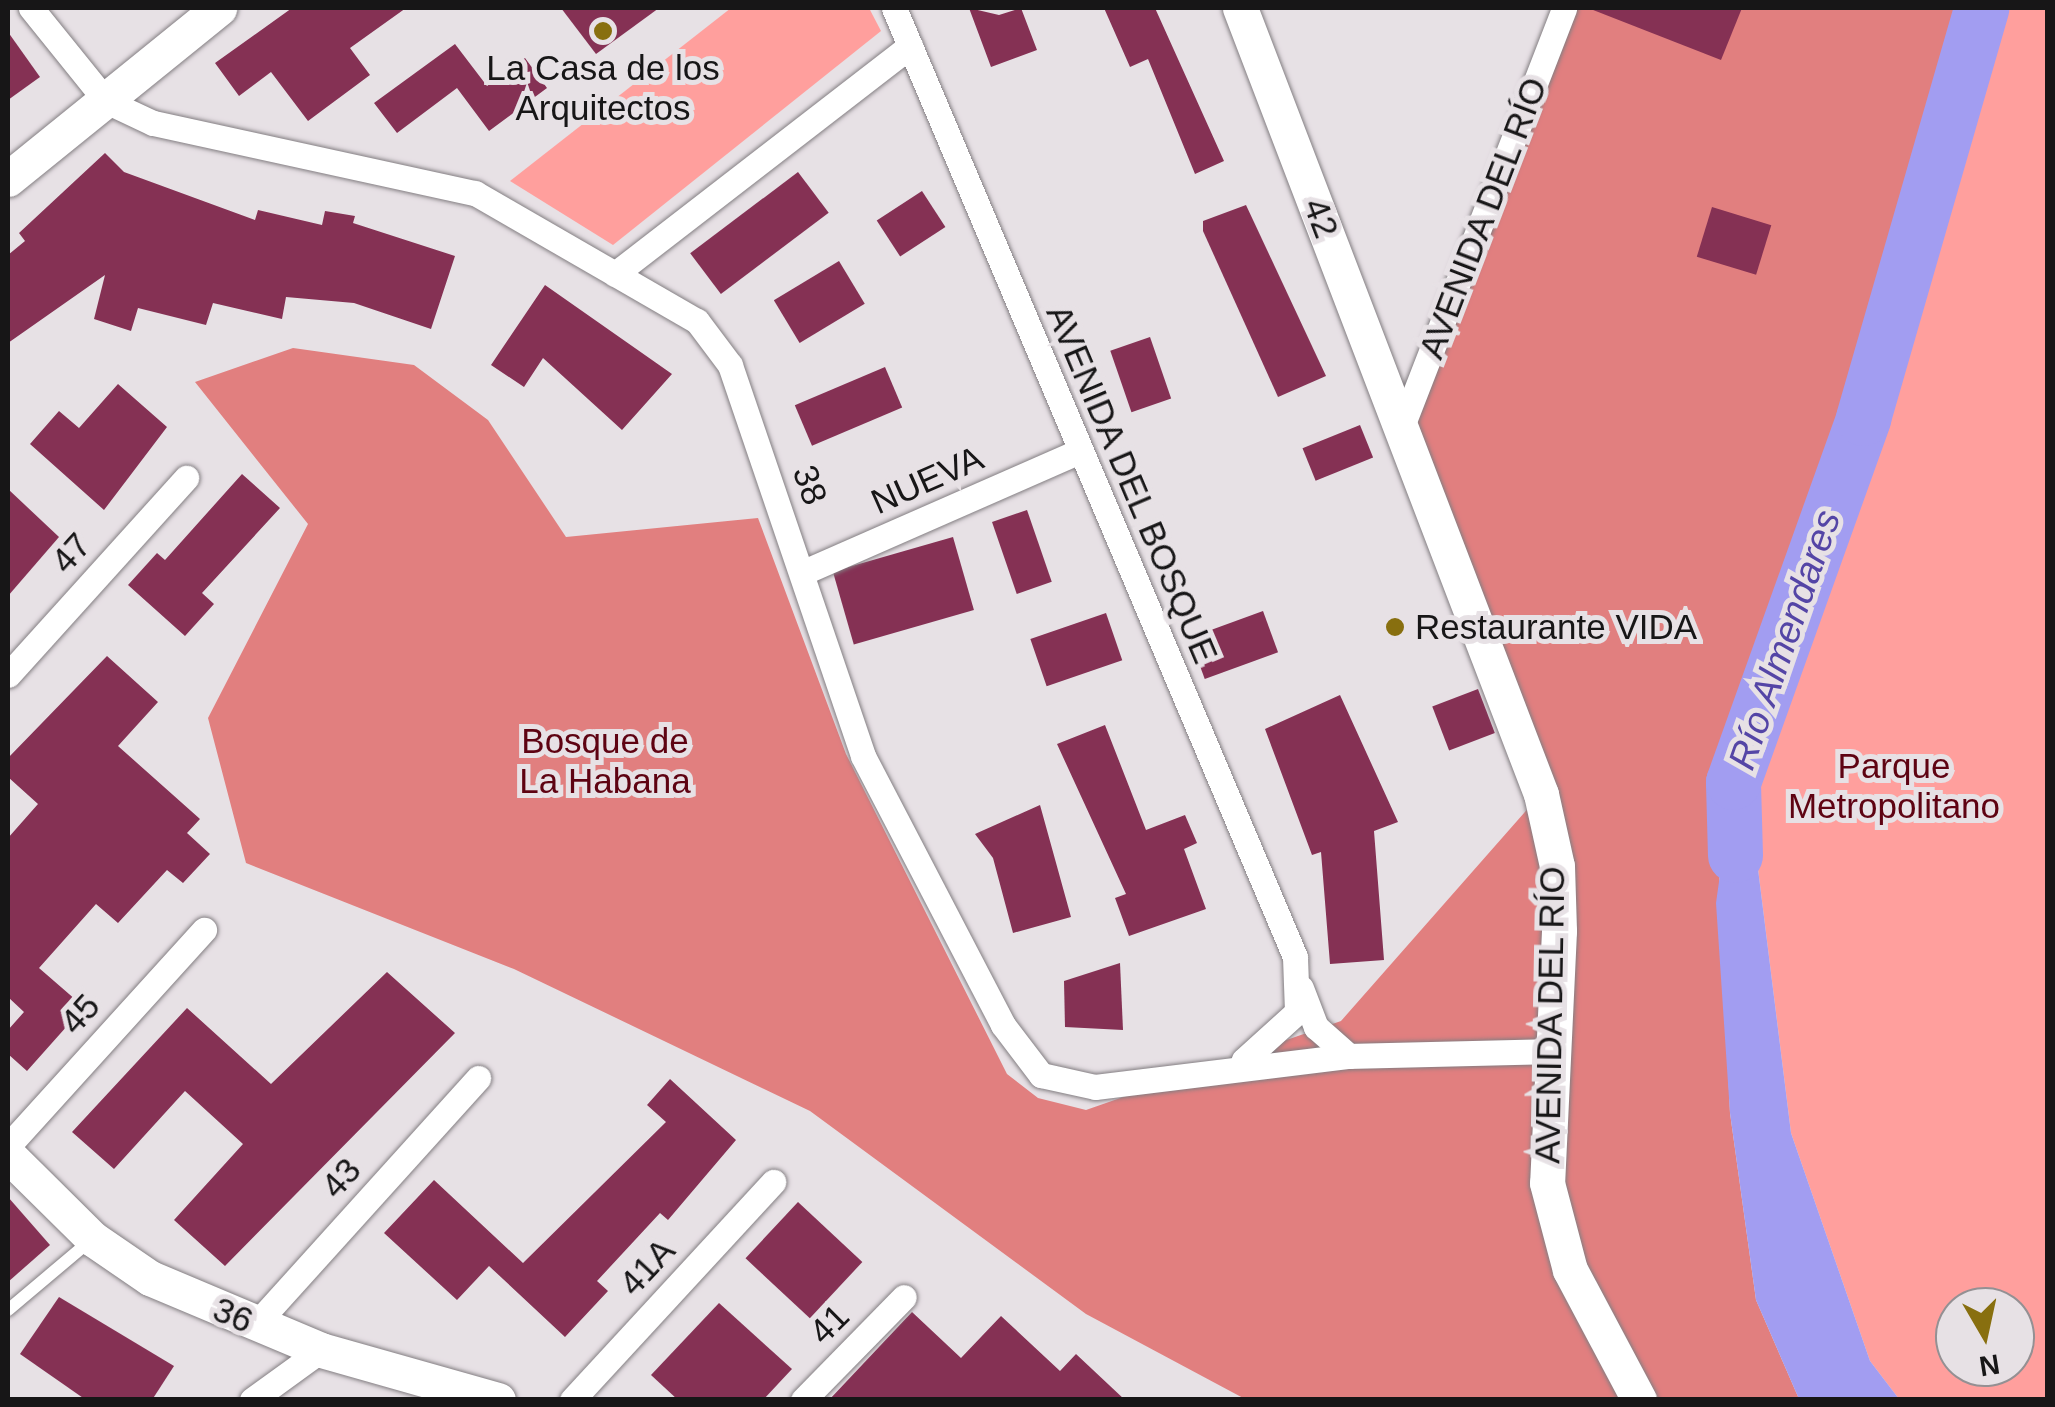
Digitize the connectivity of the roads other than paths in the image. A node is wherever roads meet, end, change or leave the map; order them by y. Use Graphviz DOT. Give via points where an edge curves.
graph roads {
  1 [pos="31,8"];
  2 [pos="219,8"];
  3 [pos="894,8"];
  4 [pos="1240,8"];
  5 [pos="1564,8"];
  6 [pos="910,46"];
  7 [pos="106,101"];
  8 [pos="8,179"];
  9 [pos="615,274"];
  10 [pos="1401,429"];
  11 [pos="1080,451"];
  12 [pos="186,478"];
  13 [pos="804,572"];
  14 [pos="8,676"];
  15 [pos="204,930"];
  16 [pos="1302,988"];
  17 [pos="1554,1051"];
  18 [pos="1349,1056"];
  19 [pos="1237,1064"];
  20 [pos="478,1078"];
  21 [pos="8,1146"];
  22 [pos="8,1155"];
  23 [pos="774,1182"];
  24 [pos="93,1239"];
  25 [pos="904,1297"];
  26 [pos="8,1310"];
  27 [pos="255,1325"];
  28 [pos="320,1350"];
  29 [pos="252,1400"];
  30 [pos="498,1400"];
  31 [pos="572,1400"];
  32 [pos="803,1400"];
  33 [pos="1639,1400"];
  1 -- 7 [label="street, 38"];
  2 -- 7 [label="street"];
  3 -- 6 [label="street, AVENIDA DEL BOSQUE"];
  4 -- 10 [label="street, 42"];
  5 -- 10 [label="street, AVENIDA DEL RÍO"];
  6 -- 9 [label="street"];
  6 -- 11 [label="street, AVENIDA DEL BOSQUE"];
  7 -- 8 [label="street"];
  7 -- 9 [label="street, 38" via="152,124 475,192"];
  9 -- 13 [label="street, 38" via="696,322 730,365"];
  10 -- 17 [label="street, AVENIDA DEL RÍO" via="1541,794 1558,866"];
  11 -- 13 [label="street, NUEVA"];
  11 -- 16 [label="street, AVENIDA DEL BOSQUE"];
  12 -- 14 [label="street, 47"];
  13 -- 19 [label="street, 38" via="863,756 1022,1056 1053,1080 1095,1088"];
  15 -- 21 [label="street, 45"];
  16 -- 18 [label="street, AVENIDA DEL BOSQUE" via="1316,1027"];
  16 -- 19 [label="street" via="1287,1029"];
  17 -- 18 [label="street"];
  17 -- 33 [label="street, AVENIDA DEL RÍO" via="1547,1183 1555,1222 1570,1270"];
  18 -- 19 [label="street, 38"];
  20 -- 27 [label="street, 43"];
  22 -- 24 [label="street, 36"];
  23 -- 31 [label="street, 41A"];
  24 -- 26 [label="lane"];
  24 -- 27 [label="street, 36" via="150,1278"];
  25 -- 32 [label="street, 41"];
  27 -- 28 [label="street, 36"];
  28 -- 29 [label="street"];
  28 -- 30 [label="street, 36"];
}
